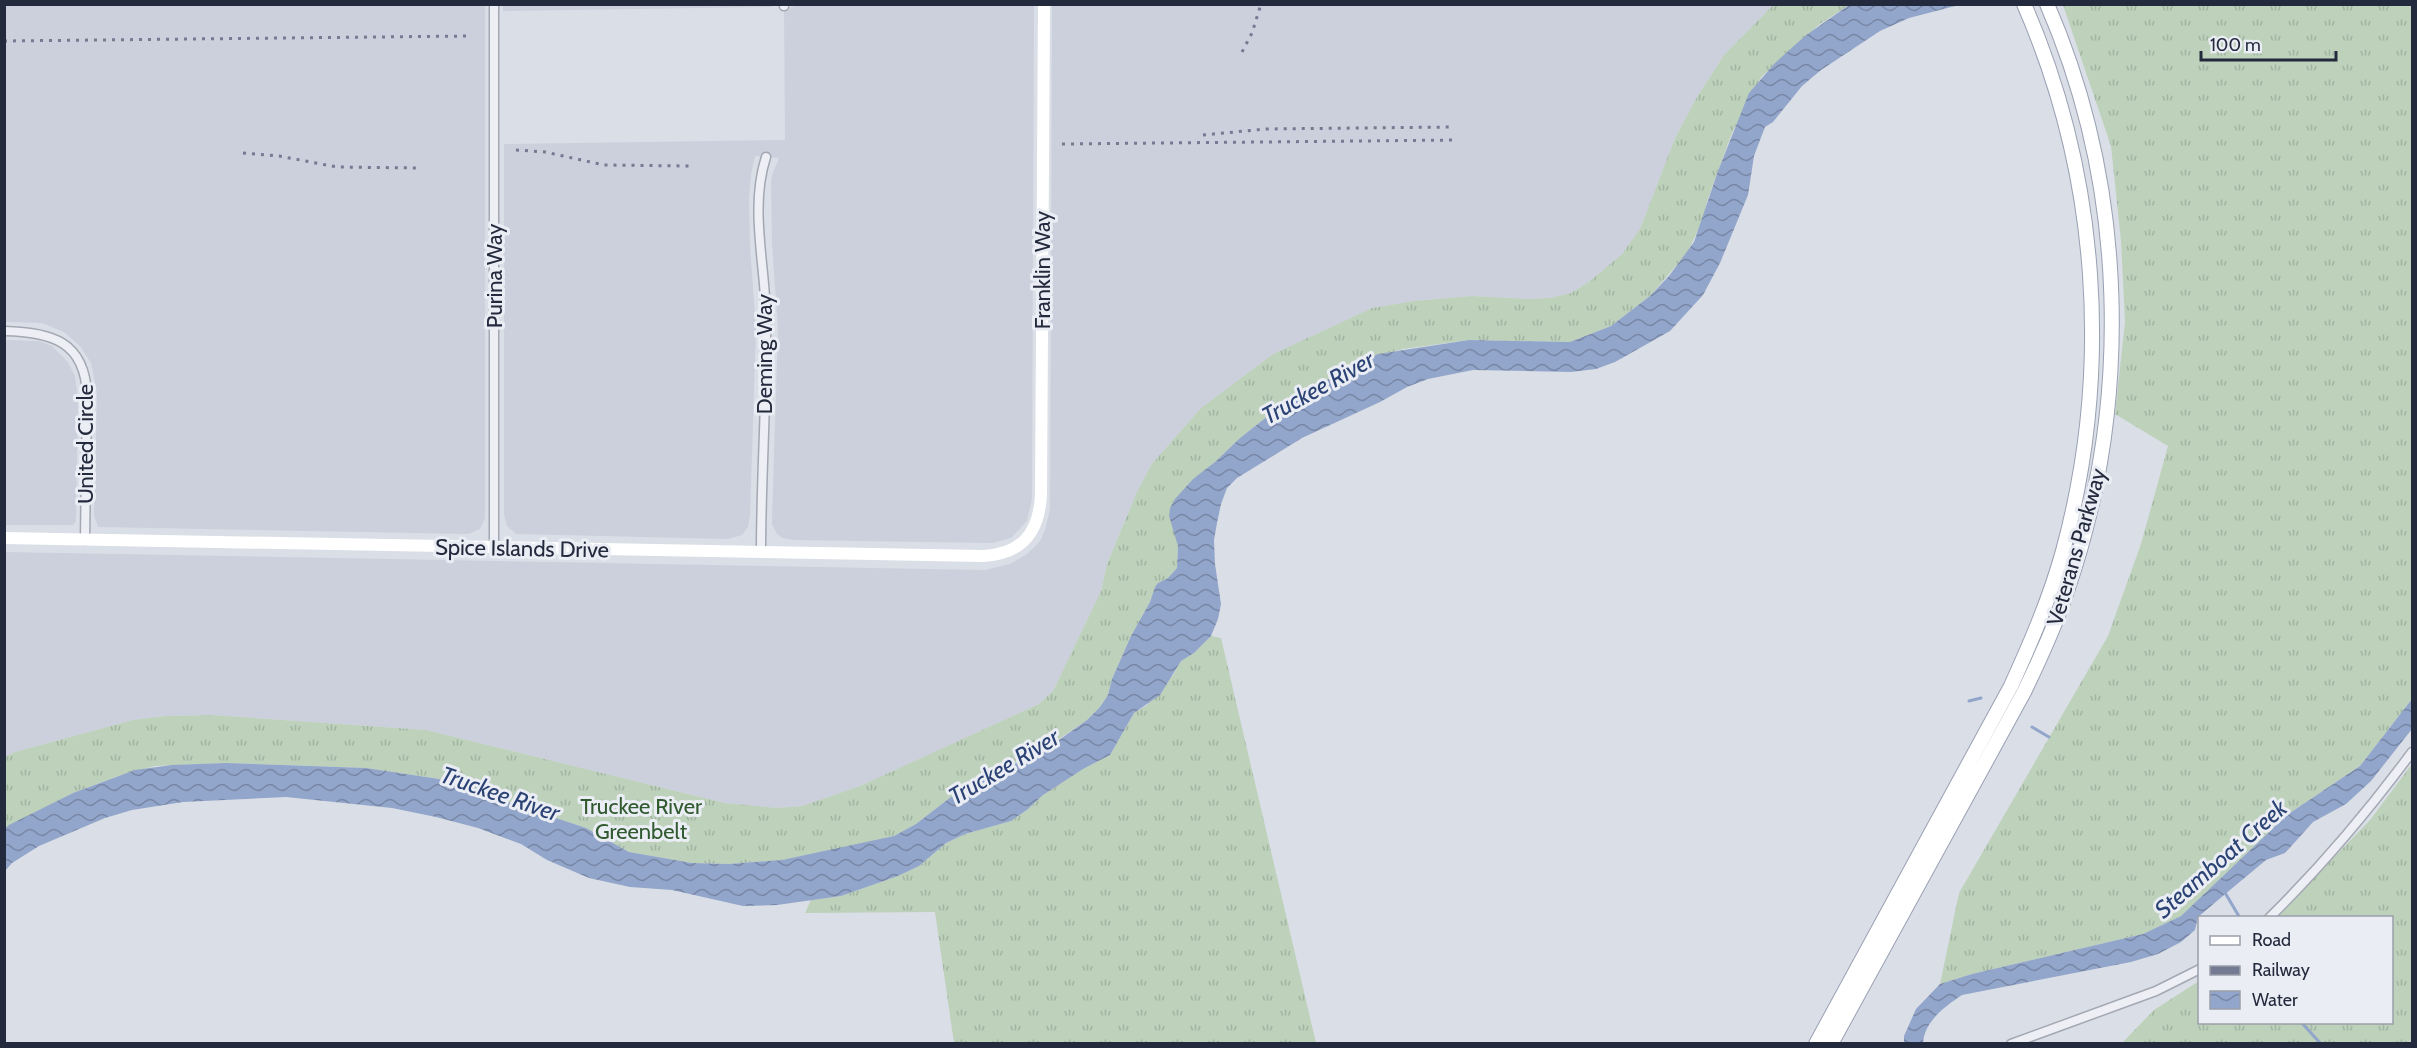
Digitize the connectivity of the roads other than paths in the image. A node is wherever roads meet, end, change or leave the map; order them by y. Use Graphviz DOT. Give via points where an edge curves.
graph roads {
  1 [pos="494,4"];
  2 [pos="1044,4"];
  3 [pos="2024,4"];
  4 [pos="2047,4"];
  5 [pos="766,157"];
  6 [pos="4,331"];
  7 [pos="1032,533"];
  8 [pos="4,538"];
  9 [pos="85,540"];
  10 [pos="494,547"];
  11 [pos="761,552"];
  12 [pos="2412,752"];
  13 [pos="2271,916"];
  14 [pos="2198,970"];
  15 [pos="1816,1044"];
  16 [pos="1831,1044"];
  17 [pos="2011,1044"];
  1 -- 10 [label="street, Purina Way"];
  2 -- 7 [label="street, Franklin Way" via="1041,495"];
  3 -- 15 [label="main road, Veterans Parkway" via="2068,132 2089,253 2093,341 2090,398 2074,508 2035,633 2011,686"];
  4 -- 16 [label="main road, Veterans Parkway" via="2090,128 2102,191 2112,341 2101,459 2078,556 2048,640 2024,692"];
  5 -- 11 [label="street, Deming Way" via="759,204 766,321"];
  6 -- 9 [label="street, United Circle" via="42,333 56,339 70,350 84,372"];
  7 -- 11 [label="street, Spice Islands Drive" via="1017,547 995,556"];
  8 -- 9 [label="street, Spice Islands Drive"];
  9 -- 10 [label="street, Spice Islands Drive"];
  10 -- 11 [label="street, Spice Islands Drive"];
  12 -- 13 [label="street" via="2372,805"];
  14 -- 17 [label="street" via="2156,991"];
}
